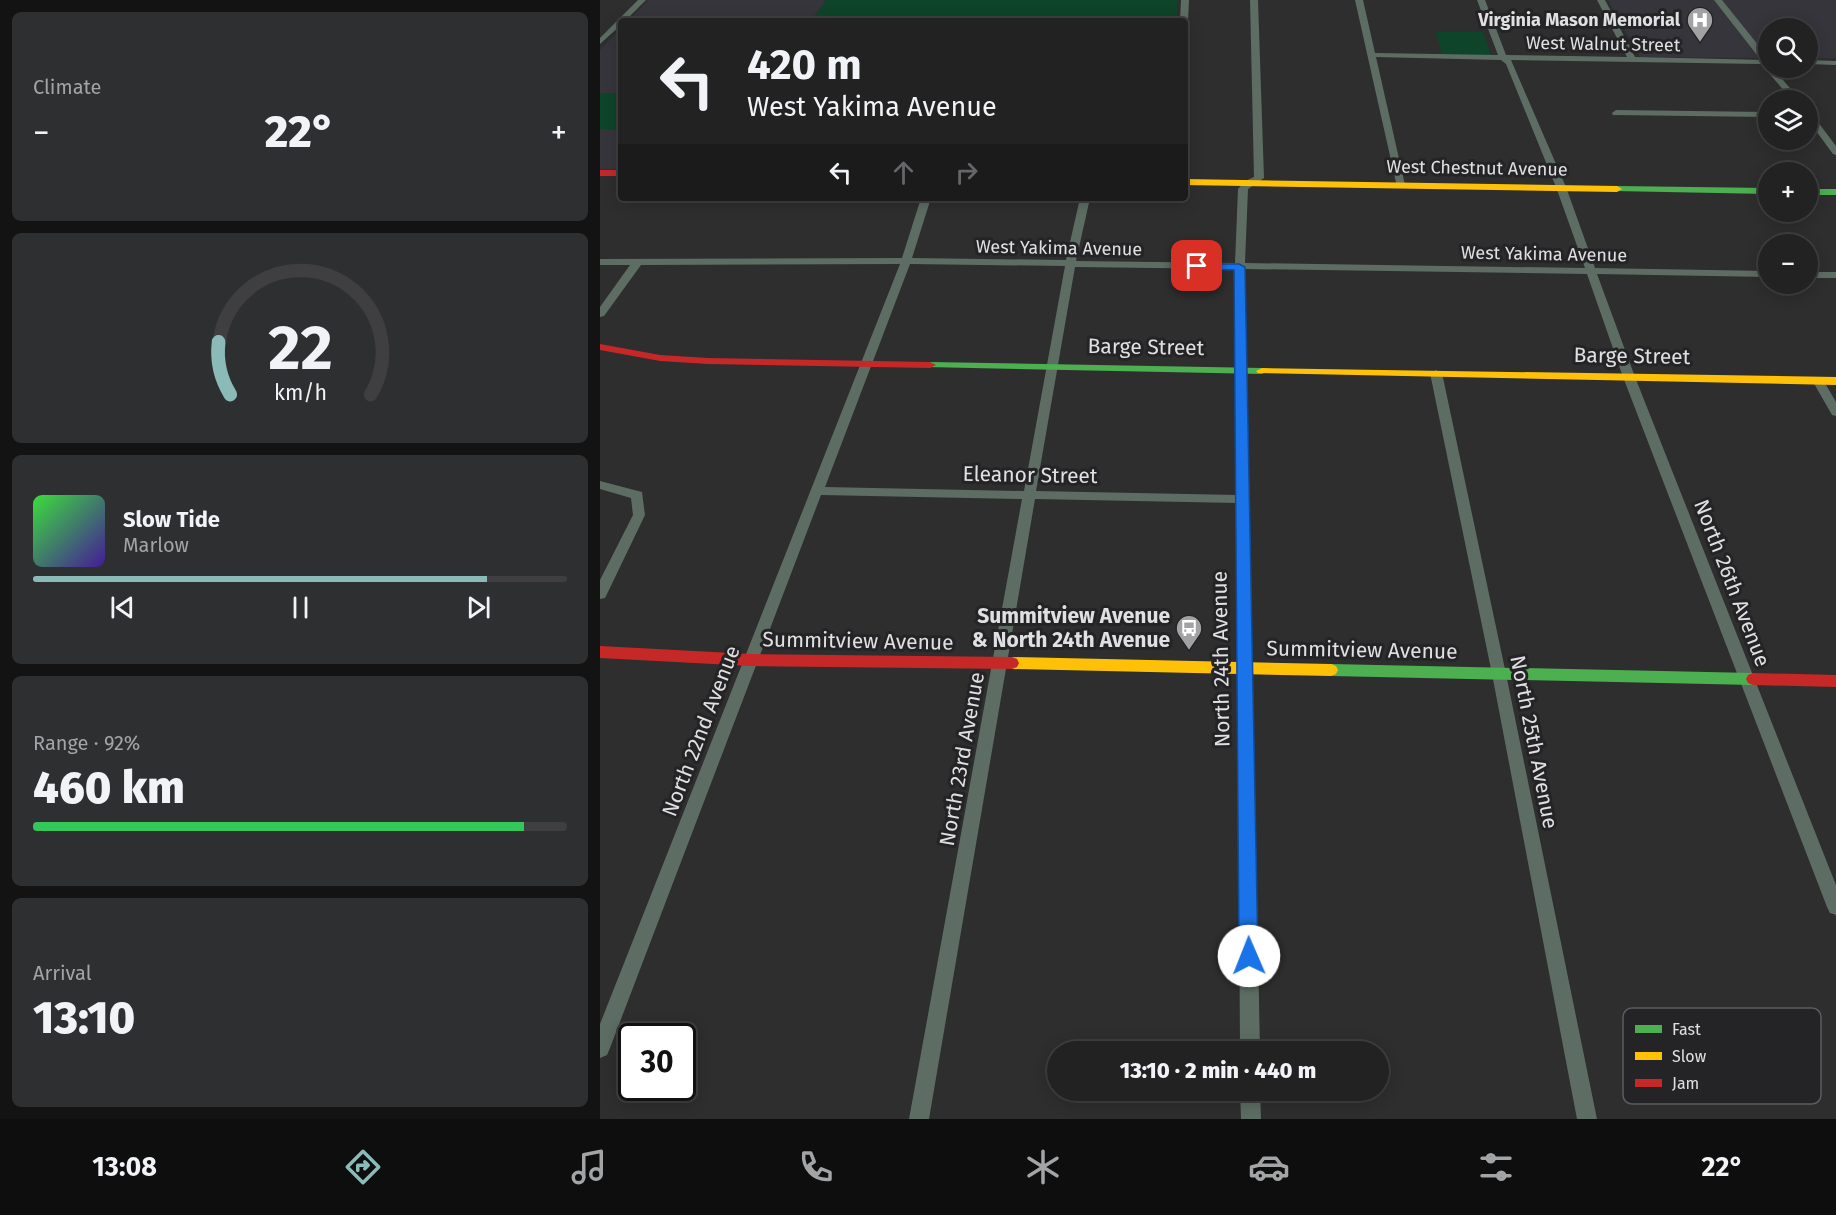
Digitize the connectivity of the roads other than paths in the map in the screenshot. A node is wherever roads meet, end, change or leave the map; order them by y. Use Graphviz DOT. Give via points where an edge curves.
graph roads {
  1 [pos="642,0"];
  2 [pos="1185,0"];
  3 [pos="1254,0"];
  4 [pos="1359,0"];
  5 [pos="1481,0"];
  6 [pos="1600,0"];
  7 [pos="1718,0"];
  8 [pos="624,18"];
  9 [pos="1184,18"];
  10 [pos="618,24"];
  11 [pos="600,42"];
  12 [pos="1758,50"];
  13 [pos="1371,55"];
  14 [pos="1503,57"];
  15 [pos="1632,60"];
  16 [pos="1818,62"];
  17 [pos="1836,63"];
  18 [pos="1758,64"];
  19 [pos="1778,78"];
  20 [pos="1788,90"];
  21 [pos="1616,113"];
  22 [pos="1758,115"];
  23 [pos="1818,129"];
  24 [pos="1836,152"];
  25 [pos="600,173"];
  26 [pos="618,173"];
  27 [pos="1188,182"];
  28 [pos="1248,183"];
  29 [pos="1400,184"];
  30 [pos="1561,187"];
  31 [pos="1758,191"];
  32 [pos="1818,192"];
  33 [pos="1836,192"];
  34 [pos="925,201"];
  35 [pos="1084,201"];
  36 [pos="906,261"];
  37 [pos="600,262"];
  38 [pos="637,263"];
  39 [pos="1070,265"];
  40 [pos="1239,267"];
  41 [pos="1593,272"];
  42 [pos="1758,274"];
  43 [pos="1818,275"];
  44 [pos="1836,275"];
  45 [pos="600,314"];
  46 [pos="600,348"];
  47 [pos="866,364"];
  48 [pos="1053,366"];
  49 [pos="1241,370"];
  50 [pos="1436,373"];
  51 [pos="1629,377"];
  52 [pos="1818,380"];
  53 [pos="1836,381"];
  54 [pos="1836,412"];
  55 [pos="600,485"];
  56 [pos="816,491"];
  57 [pos="1030,494"];
  58 [pos="1243,499"];
  59 [pos="600,594"];
  60 [pos="600,652"];
  61 [pos="751,660"];
  62 [pos="1000,663"];
  63 [pos="1245,669"];
  64 [pos="1499,674"];
  65 [pos="1747,679"];
  66 [pos="1836,681"];
  67 [pos="1836,907"];
  68 [pos="1250,1041"];
  69 [pos="600,1048"];
  70 [pos="1250,1101"];
  71 [pos="919,1119"];
  72 [pos="1251,1119"];
  73 [pos="1587,1119"];
  1 -- 8 [label="street"];
  2 -- 9 [label="street"];
  3 -- 28 [label="street, North 24th Avenue" via="1259,178"];
  4 -- 13 [label="street"];
  5 -- 14 [label="street, North 26th Avenue"];
  6 -- 15 [label="street"];
  7 -- 12 [label="street"];
  10 -- 11 [label="street"];
  13 -- 14 [label="street, West Walnut Street"];
  13 -- 29 [label="street"];
  14 -- 15 [label="street, West Walnut Street"];
  14 -- 30 [label="street, North 26th Avenue" via="1510,63"];
  15 -- 18 [label="street, West Walnut Street"];
  16 -- 17 [label="street"];
  19 -- 20 [label="street"];
  21 -- 22 [label="street"];
  23 -- 24 [label="street"];
  25 -- 26 [label="street"];
  27 -- 28 [label="street, West Chestnut Avenue"];
  28 -- 29 [label="street, West Chestnut Avenue"];
  28 -- 40 [label="street, North 24th Avenue" via="1243,189"];
  29 -- 30 [label="street, West Chestnut Avenue"];
  30 -- 31 [label="street, West Chestnut Avenue"];
  30 -- 41 [label="street, North 26th Avenue"];
  32 -- 33 [label="street"];
  34 -- 36 [label="street, North 22nd Avenue"];
  35 -- 39 [label="street, North 23rd Avenue"];
  36 -- 38 [label="street, West Yakima Avenue"];
  36 -- 39 [label="street, West Yakima Avenue"];
  36 -- 47 [label="street, North 22nd Avenue"];
  37 -- 38 [label="street, West Yakima Avenue"];
  38 -- 45 [label="street"];
  39 -- 40 [label="street, West Yakima Avenue"];
  39 -- 48 [label="street, North 23rd Avenue"];
  40 -- 41 [label="street, West Yakima Avenue"];
  40 -- 49 [label="street, North 24th Avenue"];
  41 -- 42 [label="street, West Yakima Avenue"];
  41 -- 51 [label="street, North 26th Avenue"];
  43 -- 44 [label="street"];
  46 -- 47 [label="street, Barge Street" via="660,358"];
  47 -- 48 [label="street, Barge Street"];
  47 -- 56 [label="street, North 22nd Avenue"];
  48 -- 49 [label="street, Barge Street"];
  48 -- 57 [label="street, North 23rd Avenue"];
  49 -- 50 [label="street, Barge Street"];
  49 -- 58 [label="street, North 24th Avenue"];
  50 -- 51 [label="street, Barge Street"];
  50 -- 64 [label="street, North 25th Avenue"];
  51 -- 52 [label="street, Barge Street"];
  51 -- 65 [label="street, North 26th Avenue"];
  52 -- 53 [label="street, Barge Street"];
  52 -- 54 [label="street"];
  55 -- 59 [label="street" via="637,495 639,515"];
  56 -- 57 [label="street, Eleanor Street"];
  56 -- 61 [label="street, North 22nd Avenue"];
  57 -- 58 [label="street, Eleanor Street"];
  57 -- 62 [label="street, North 23rd Avenue"];
  58 -- 63 [label="street, North 24th Avenue"];
  60 -- 61 [label="street, Summitview Avenue"];
  61 -- 62 [label="street, Summitview Avenue"];
  61 -- 69 [label="street, North 22nd Avenue"];
  62 -- 63 [label="street, Summitview Avenue"];
  62 -- 71 [label="street, North 23rd Avenue"];
  63 -- 64 [label="street, Summitview Avenue"];
  63 -- 68 [label="street, North 24th Avenue"];
  64 -- 65 [label="street, Summitview Avenue"];
  64 -- 73 [label="street, North 25th Avenue"];
  65 -- 66 [label="street, Summitview Avenue"];
  65 -- 67 [label="street, North 26th Avenue"];
  70 -- 72 [label="street"];
}
